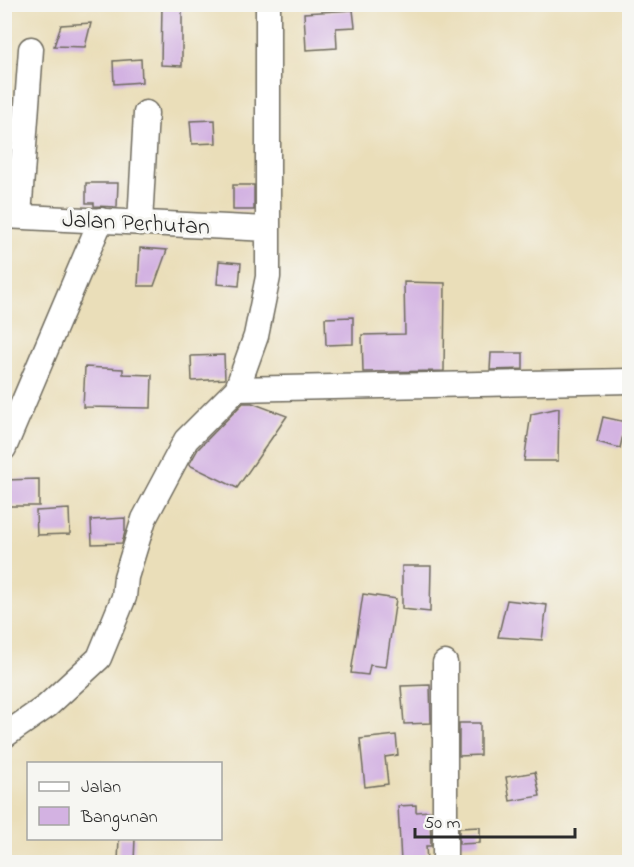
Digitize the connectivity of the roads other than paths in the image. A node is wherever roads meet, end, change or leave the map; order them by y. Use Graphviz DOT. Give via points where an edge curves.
graph roads {
  1 [pos="268,4"];
  2 [pos="31,49"];
  3 [pos="146,113"];
  4 [pos="12,216"];
  5 [pos="101,220"];
  6 [pos="140,223"];
  7 [pos="267,230"];
  8 [pos="630,381"];
  9 [pos="237,389"];
  10 [pos="4,448"];
  11 [pos="445,663"];
  12 [pos="4,736"];
  13 [pos="445,862"];
  1 -- 7 [label="street"];
  2 -- 4 [label="street"];
  3 -- 6 [label="street"];
  4 -- 5 [label="street, Jalan Perhutan"];
  5 -- 6 [label="street, Jalan Perhutan"];
  5 -- 10 [label="street"];
  6 -- 7 [label="street, Jalan Perhutan"];
  7 -- 9 [label="street" via="268,277 256,336"];
  8 -- 9 [label="street"];
  9 -- 12 [label="street" via="186,440 144,519 126,577 124,597 99,658 47,706"];
  11 -- 13 [label="street"];
}
